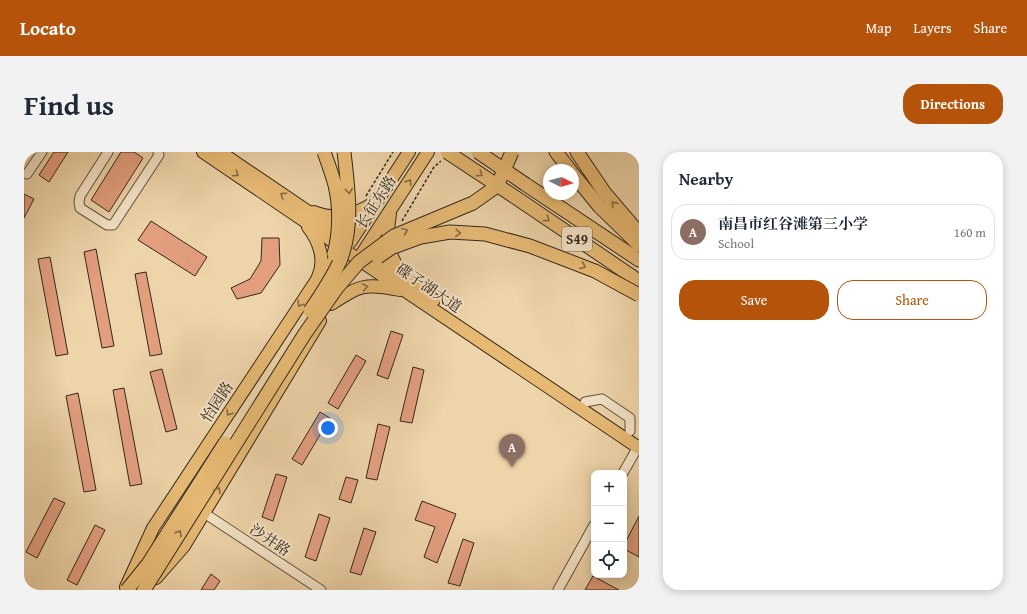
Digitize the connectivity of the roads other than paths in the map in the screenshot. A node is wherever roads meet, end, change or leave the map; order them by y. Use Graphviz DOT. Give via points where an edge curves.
graph roads {
  1 [pos="42,152"];
  2 [pos="108,152"];
  3 [pos="158,152"];
  4 [pos="203,152"];
  5 [pos="220,152"];
  6 [pos="324,152"];
  7 [pos="344,152"];
  8 [pos="409,152"];
  9 [pos="428,152"];
  10 [pos="478,152"];
  11 [pos="512,152"];
  12 [pos="556,152"];
  13 [pos="578,152"];
  14 [pos="446,154"];
  15 [pos="565,164"];
  16 [pos="27,174"];
  17 [pos="579,181"];
  18 [pos="377,201"];
  19 [pos="298,205"];
  20 [pos="391,210"];
  21 [pos="303,220"];
  22 [pos="639,233"];
  23 [pos="347,245"];
  24 [pos="639,245"];
  25 [pos="362,254"];
  26 [pos="639,260"];
  27 [pos="316,281"];
  28 [pos="639,281"];
  29 [pos="406,285"];
  30 [pos="639,295"];
  31 [pos="330,304"];
  32 [pos="303,329"];
  33 [pos="637,442"];
  34 [pos="624,470"];
  35 [pos="204,513"];
  36 [pos="591,530"];
  37 [pos="126,590"];
  38 [pos="145,590"];
  39 [pos="321,590"];
  40 [pos="558,590"];
  1 -- 16 [label="street"];
  2 -- 3 [label="street" via="80,196 79,202 80,208 107,225 113,225 159,155"];
  4 -- 21 [label="main road, 碟子湖大道, one-way"];
  19 -- 5 [label="main road, 碟子湖大道, one-way"];
  6 -- 32 [label="highway, bridge" via="335,186 339,213 336,246"];
  7 -- 32 [label="highway, one-way, bridge" via="350,199 348,233 340,260"];
  8 -- 18 [label="main road, 长征东路"];
  20 -- 9 [label="main road, 长征东路, one-way"];
  10 -- 26 [label="highway, S49, bridge"];
  32 -- 11 [label="highway, one-way, bridge" via="359,262 394,236 473,203 497,186"];
  12 -- 15 [label="highway"];
  22 -- 13 [label="highway, one-way" via="604,192"];
  14 -- 28 [label="highway, S49, one-way, bridge"];
  17 -- 24 [label="highway" via="599,206"];
  18 -- 19 [label="main road" via="347,216 329,216"];
  18 -- 23 [label="main road, 长征东路"];
  19 -- 23 [label="main road, 碟子湖大道"];
  20 -- 25 [label="main road, 长征东路"];
  20 -- 29 [label="main road" via="387,232 388,245"];
  21 -- 23 [label="main road, 碟子湖大道"];
  21 -- 27 [label="main road" via="314,234 320,251 322,263"];
  23 -- 25 [label="main road, 碟子湖大道"];
  23 -- 27 [label="main road, 怡园路"];
  25 -- 29 [label="main road, 碟子湖大道"];
  25 -- 31 [label="main road"];
  27 -- 37 [label="main road, 怡园路, one-way" via="153,528"];
  31 -- 29 [label="main road, one-way" via="354,289 366,286"];
  29 -- 33 [label="main road, 碟子湖大道"];
  29 -- 33 [label="main road, 碟子湖大道" via="585,402"];
  32 -- 30 [label="highway, one-way, bridge" via="363,266 391,248 421,237 450,232 485,234 530,246 595,271"];
  35 -- 31 [label="main road, one-way"];
  32 -- 37 [label="highway, bridge" via="148,564"];
  38 -- 32 [label="highway, one-way, bridge"];
  33 -- 34 [label="street"];
  35 -- 38 [label="main road" via="184,546"];
  35 -- 39 [label="street, 沙井路"];
  36 -- 40 [label="street"];
}
